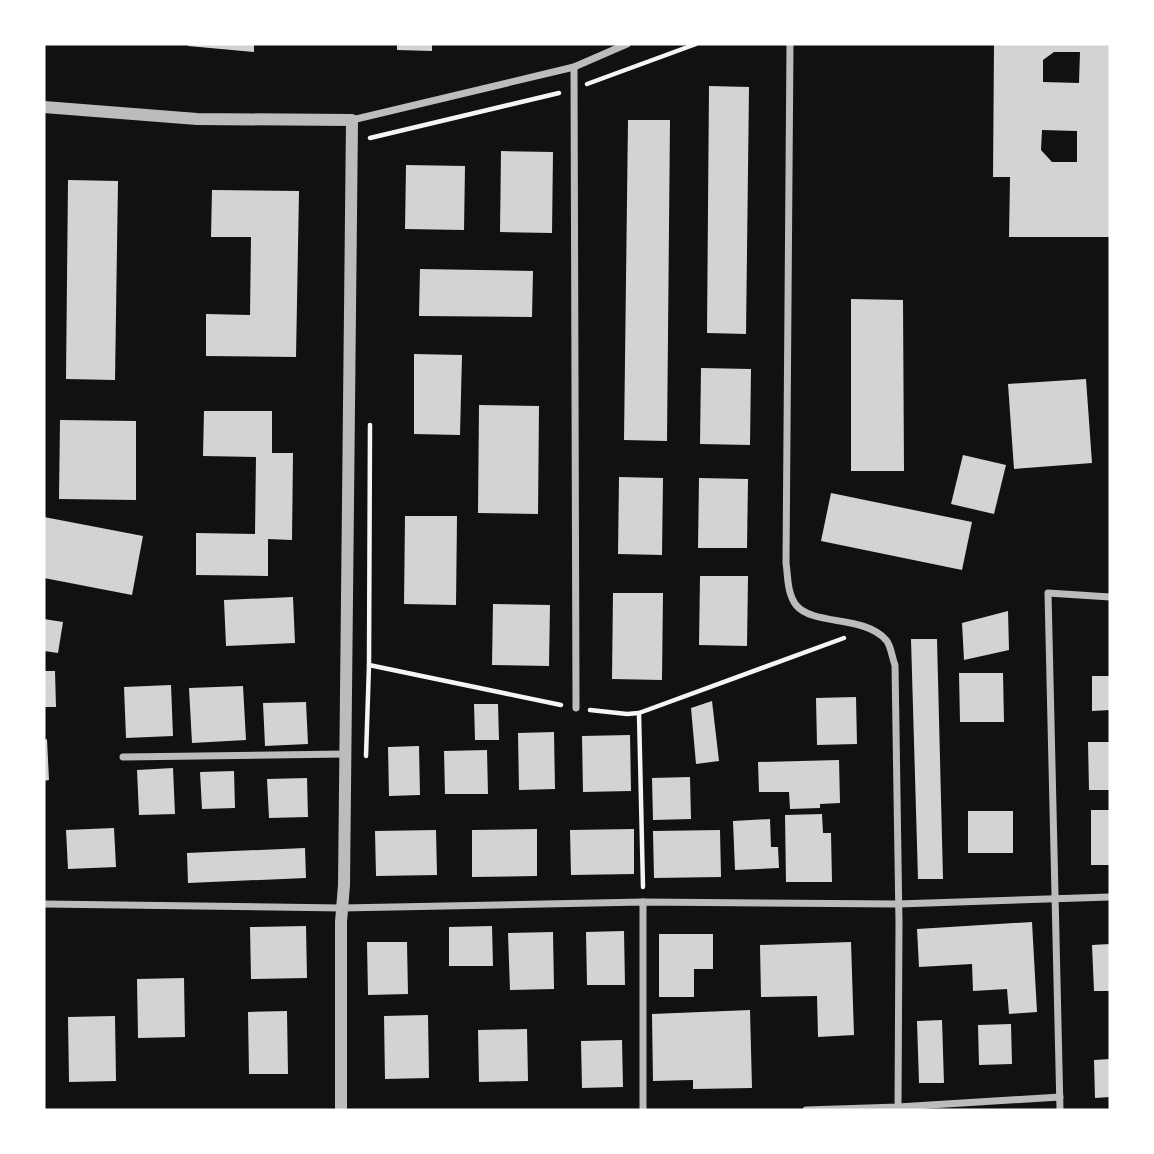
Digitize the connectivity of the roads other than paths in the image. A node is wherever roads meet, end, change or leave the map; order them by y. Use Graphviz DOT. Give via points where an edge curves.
graph roads {
  1 [pos="627,44"];
  2 [pos="790,44"];
  3 [pos="574,67"];
  4 [pos="44,108"];
  5 [pos="352,120"];
  6 [pos="1110,597"];
  7 [pos="576,708"];
  8 [pos="346,754"];
  9 [pos="123,757"];
  10 [pos="1110,897"];
  11 [pos="1055,899"];
  12 [pos="643,902"];
  13 [pos="44,904"];
  14 [pos="898,904"];
  15 [pos="342,908"];
  16 [pos="1060,1097"];
  17 [pos="898,1109"];
  18 [pos="341,1110"];
  19 [pos="643,1110"];
  20 [pos="806,1110"];
  21 [pos="1060,1110"];
  1 -- 3 [label="street"];
  2 -- 14 [label="street" via="786,563 796,604 806,613 871,628 887,641 895,665"];
  3 -- 5 [label="street"];
  3 -- 7 [label="street"];
  4 -- 5 [label="street" via="197,119"];
  5 -- 8 [label="street"];
  6 -- 11 [label="street" via="1048,593"];
  8 -- 9 [label="street"];
  8 -- 15 [label="street"];
  10 -- 11 [label="street"];
  11 -- 14 [label="street"];
  11 -- 16 [label="street"];
  12 -- 14 [label="street"];
  12 -- 15 [label="street"];
  12 -- 19 [label="street"];
  13 -- 15 [label="street"];
  14 -- 17 [label="street"];
  15 -- 18 [label="street"];
  16 -- 17 [label="street"];
  16 -- 21 [label="street"];
  17 -- 20 [label="street"];
}
